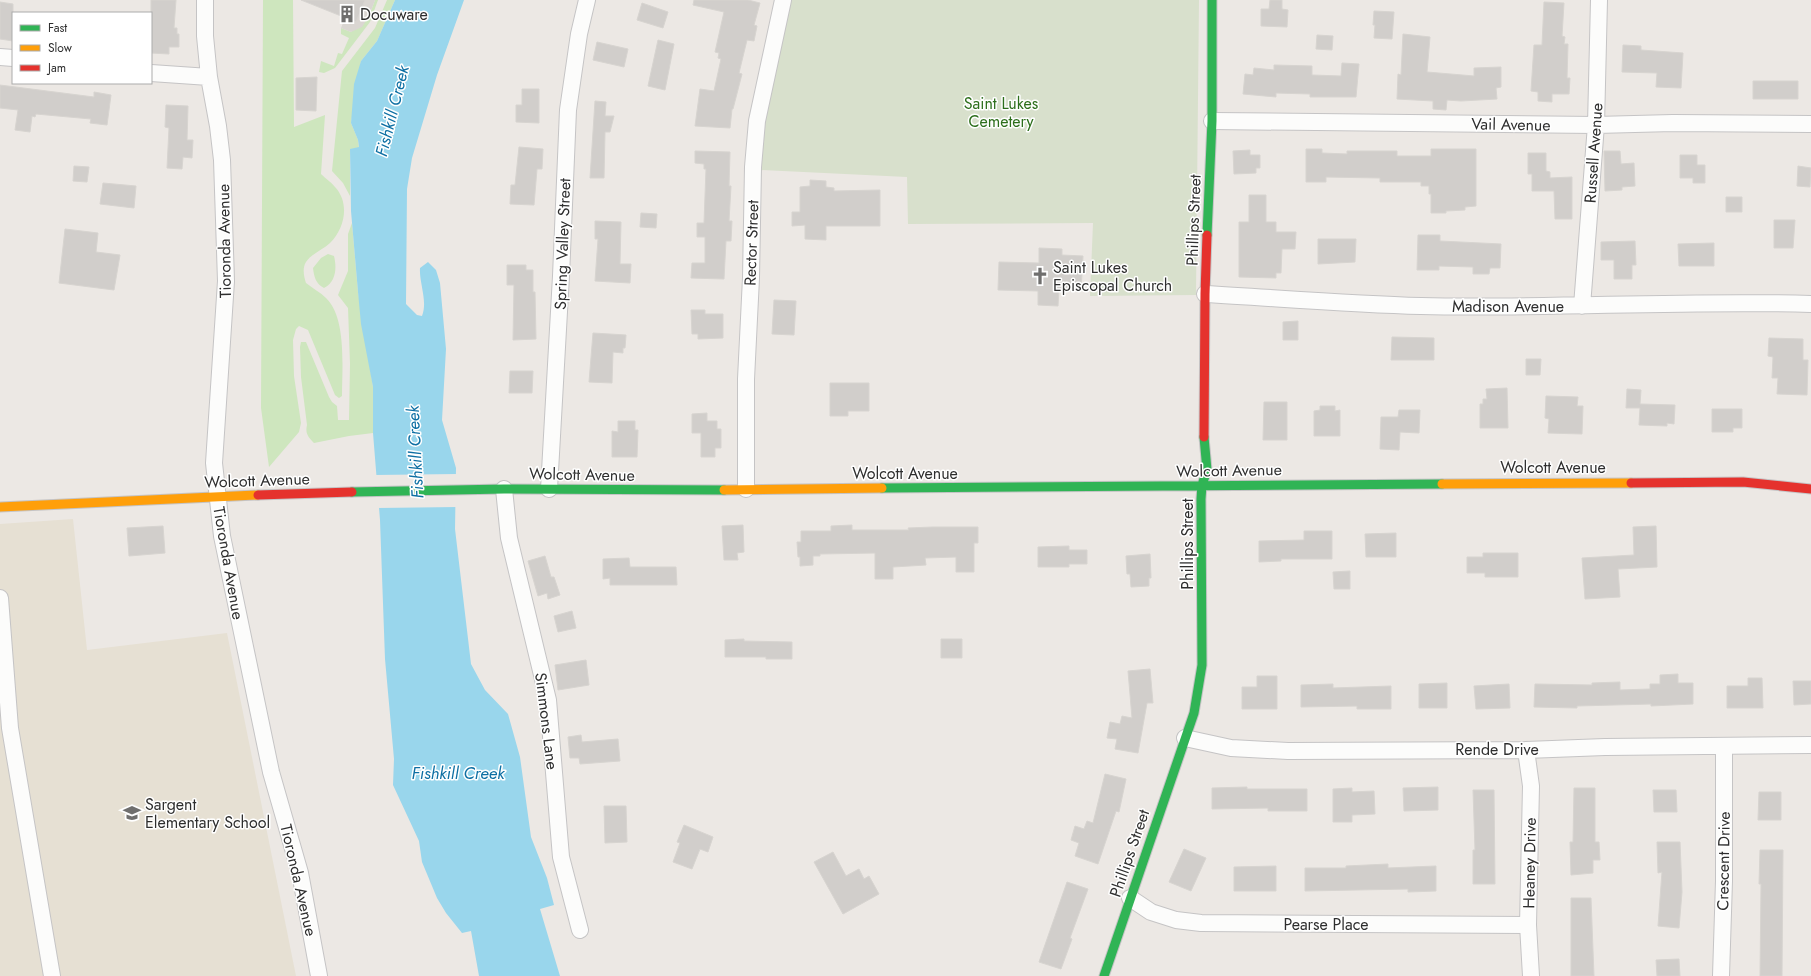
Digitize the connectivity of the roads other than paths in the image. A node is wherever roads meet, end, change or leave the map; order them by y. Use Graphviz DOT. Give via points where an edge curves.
graph roads {
  1 [pos="206,0"];
  2 [pos="587,0"];
  3 [pos="783,0"];
  4 [pos="1212,0"];
  5 [pos="1599,0"];
  6 [pos="0,57"];
  7 [pos="12,58"];
  8 [pos="152,73"];
  9 [pos="209,77"];
  10 [pos="1212,121"];
  11 [pos="1811,124"];
  12 [pos="1596,125"];
  13 [pos="1205,294"];
  14 [pos="1811,304"];
  15 [pos="1582,306"];
  16 [pos="1202,485"];
  17 [pos="497,489"];
  18 [pos="549,489"];
  19 [pos="746,489"];
  20 [pos="1811,489"];
  21 [pos="217,496"];
  22 [pos="0,507"];
  23 [pos="0,598"];
  24 [pos="1185,738"];
  25 [pos="1811,745"];
  26 [pos="1724,746"];
  27 [pos="1526,750"];
  28 [pos="1130,898"];
  29 [pos="1528,925"];
  30 [pos="580,930"];
  31 [pos="52,976"];
  32 [pos="319,976"];
  33 [pos="1104,976"];
  34 [pos="1530,976"];
  35 [pos="1721,976"];
  1 -- 9 [label="street, Tioronda Avenue" via="205,36"];
  2 -- 18 [label="street, Spring Valley Street" via="579,34 568,110"];
  3 -- 19 [label="street, Rector Street" via="757,122 753,167 746,379"];
  4 -- 10 [label="main road, Phillips Street"];
  5 -- 12 [label="street, Russell Avenue"];
  6 -- 7 [label="street"];
  8 -- 9 [label="street"];
  9 -- 21 [label="street, Tioronda Avenue" via="222,160 226,280 215,457"];
  10 -- 12 [label="street, Vail Avenue"];
  10 -- 13 [label="main road, Phillips Street"];
  11 -- 12 [label="street, Vail Avenue"];
  12 -- 15 [label="street, Russell Avenue"];
  13 -- 15 [label="street, Madison Avenue" via="1420,306"];
  13 -- 16 [label="main road, Phillips Street" via="1204,434 1207,470"];
  14 -- 15 [label="street, Madison Avenue" via="1759,302"];
  16 -- 19 [label="main road, Wolcott Avenue"];
  16 -- 20 [label="main road, Wolcott Avenue" via="1743,482"];
  16 -- 24 [label="main road, Phillips Street" via="1202,665 1194,713"];
  17 -- 18 [label="main road, Wolcott Avenue"];
  17 -- 21 [label="main road, Wolcott Avenue"];
  17 -- 30 [label="street, Simmons Lane" via="548,700 561,857"];
  18 -- 19 [label="main road, Wolcott Avenue"];
  21 -- 22 [label="main road, Wolcott Avenue"];
  21 -- 32 [label="street, Tioronda Avenue" via="222,536 271,772 300,873"];
  23 -- 31 [label="street" via="10,728"];
  24 -- 27 [label="street, Rende Drive" via="1231,748 1288,751"];
  24 -- 28 [label="main road, Phillips Street"];
  25 -- 26 [label="street, Rende Drive"];
  26 -- 27 [label="street, Rende Drive"];
  26 -- 35 [label="street, Crescent Drive"];
  27 -- 29 [label="street, Heaney Drive" via="1531,786"];
  28 -- 29 [label="street, Pearse Place" via="1151,912 1176,920 1201,923"];
  28 -- 33 [label="main road, Phillips Street"];
  29 -- 34 [label="street, Heaney Drive"];
}
